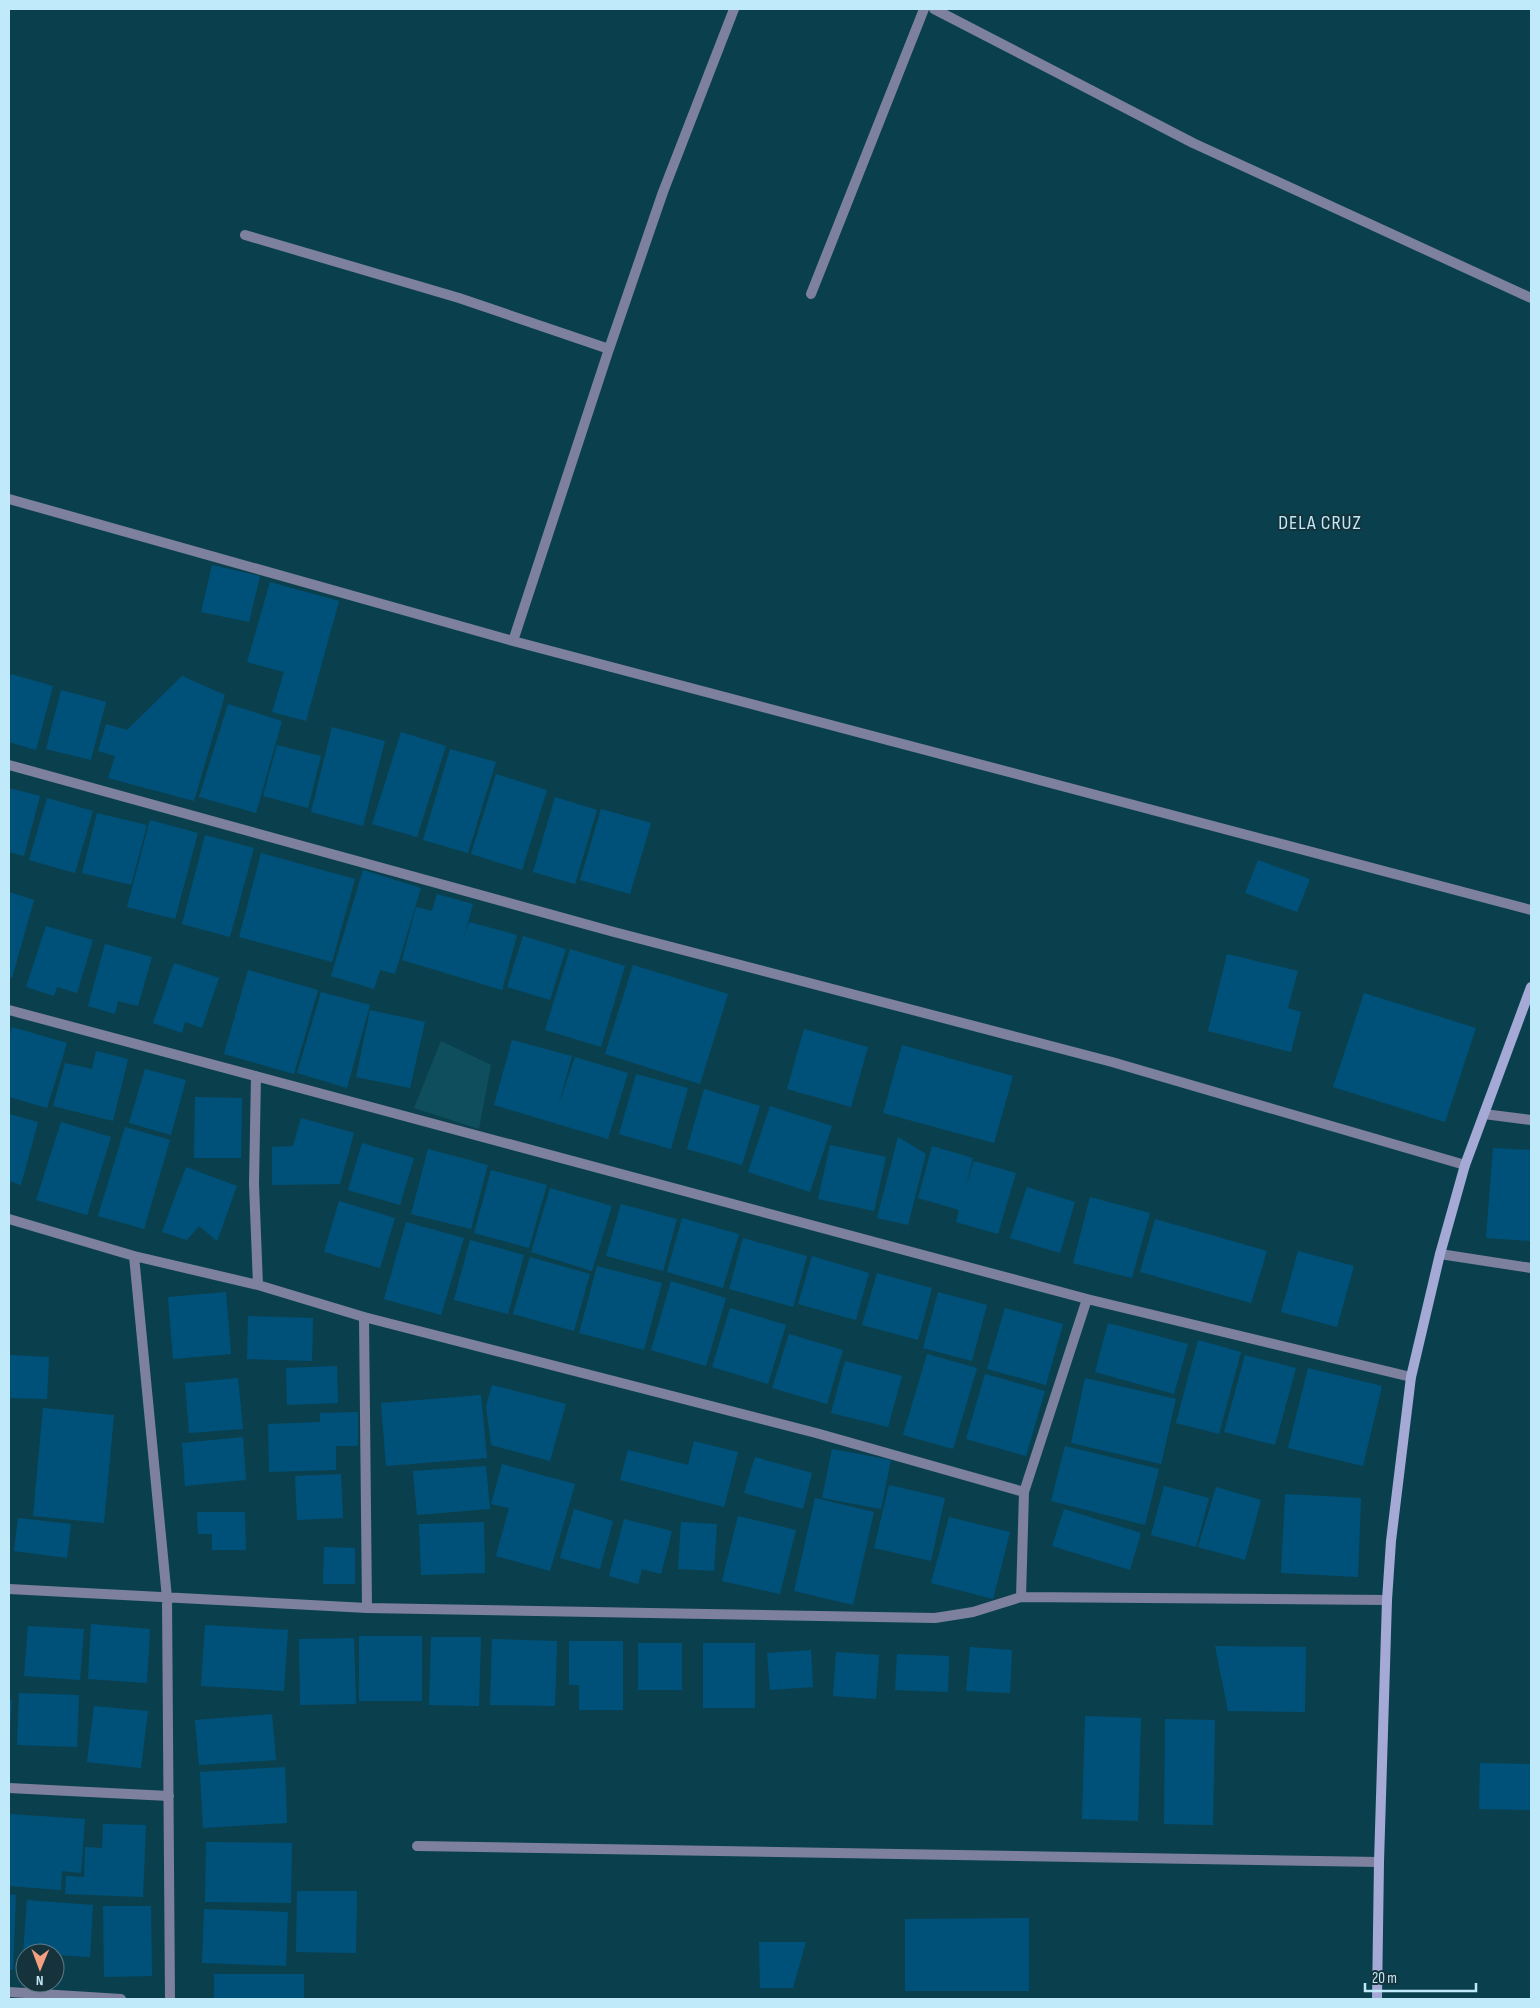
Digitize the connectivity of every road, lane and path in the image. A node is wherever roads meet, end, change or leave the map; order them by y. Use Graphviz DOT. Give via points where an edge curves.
graph roads {
  1 [pos="734,9"];
  2 [pos="924,9"];
  3 [pos="934,9"];
  4 [pos="245,236"];
  5 [pos="810,294"];
  6 [pos="1531,298"];
  7 [pos="609,349"];
  8 [pos="9,499"];
  9 [pos="513,641"];
  10 [pos="9,765"];
  11 [pos="1531,910"];
  12 [pos="1531,987"];
  13 [pos="9,1010"];
  14 [pos="256,1076"];
  15 [pos="1484,1114"];
  16 [pos="1531,1120"];
  17 [pos="1465,1165"];
  18 [pos="9,1219"];
  19 [pos="1440,1254"];
  20 [pos="134,1256"];
  21 [pos="1531,1268"];
  22 [pos="258,1285"];
  23 [pos="1087,1299"];
  24 [pos="364,1317"];
  25 [pos="1411,1377"];
  26 [pos="1024,1492"];
  27 [pos="9,1589"];
  28 [pos="1021,1597"];
  29 [pos="168,1598"];
  30 [pos="1387,1600"];
  31 [pos="367,1608"];
  32 [pos="9,1788"];
  33 [pos="169,1796"];
  34 [pos="417,1846"];
  35 [pos="1379,1862"];
  36 [pos="9,1992"];
  37 [pos="121,1999"];
  38 [pos="170,1999"];
  39 [pos="1378,1999"];
  1 -- 7 [label="street" via="663,192"];
  2 -- 5 [label="street"];
  3 -- 6 [label="street" via="1193,143"];
  4 -- 7 [label="street" via="459,298"];
  7 -- 9 [label="street"];
  8 -- 9 [label="street"];
  9 -- 11 [label="street"];
  10 -- 17 [label="street" via="614,932 1112,1062"];
  12 -- 15 [label="street"];
  13 -- 14 [label="street"];
  14 -- 22 [label="street" via="254,1184"];
  14 -- 23 [label="street"];
  15 -- 16 [label="street"];
  15 -- 17 [label="street"];
  17 -- 19 [label="street"];
  18 -- 20 [label="street"];
  19 -- 21 [label="street"];
  19 -- 25 [label="street"];
  20 -- 22 [label="street"];
  20 -- 29 [label="street"];
  22 -- 24 [label="street"];
  23 -- 25 [label="street"];
  23 -- 26 [label="street"];
  24 -- 26 [label="street" via="816,1433"];
  24 -- 31 [label="street"];
  25 -- 30 [label="street"];
  26 -- 28 [label="street"];
  27 -- 29 [label="street"];
  28 -- 30 [label="street"];
  28 -- 31 [label="street" via="973,1612 934,1618"];
  29 -- 31 [label="street"];
  29 -- 33 [label="street"];
  30 -- 35 [label="street"];
  32 -- 33 [label="street"];
  33 -- 38 [label="street"];
  34 -- 35 [label="street"];
  35 -- 39 [label="street"];
  36 -- 37 [label="street"];
}
